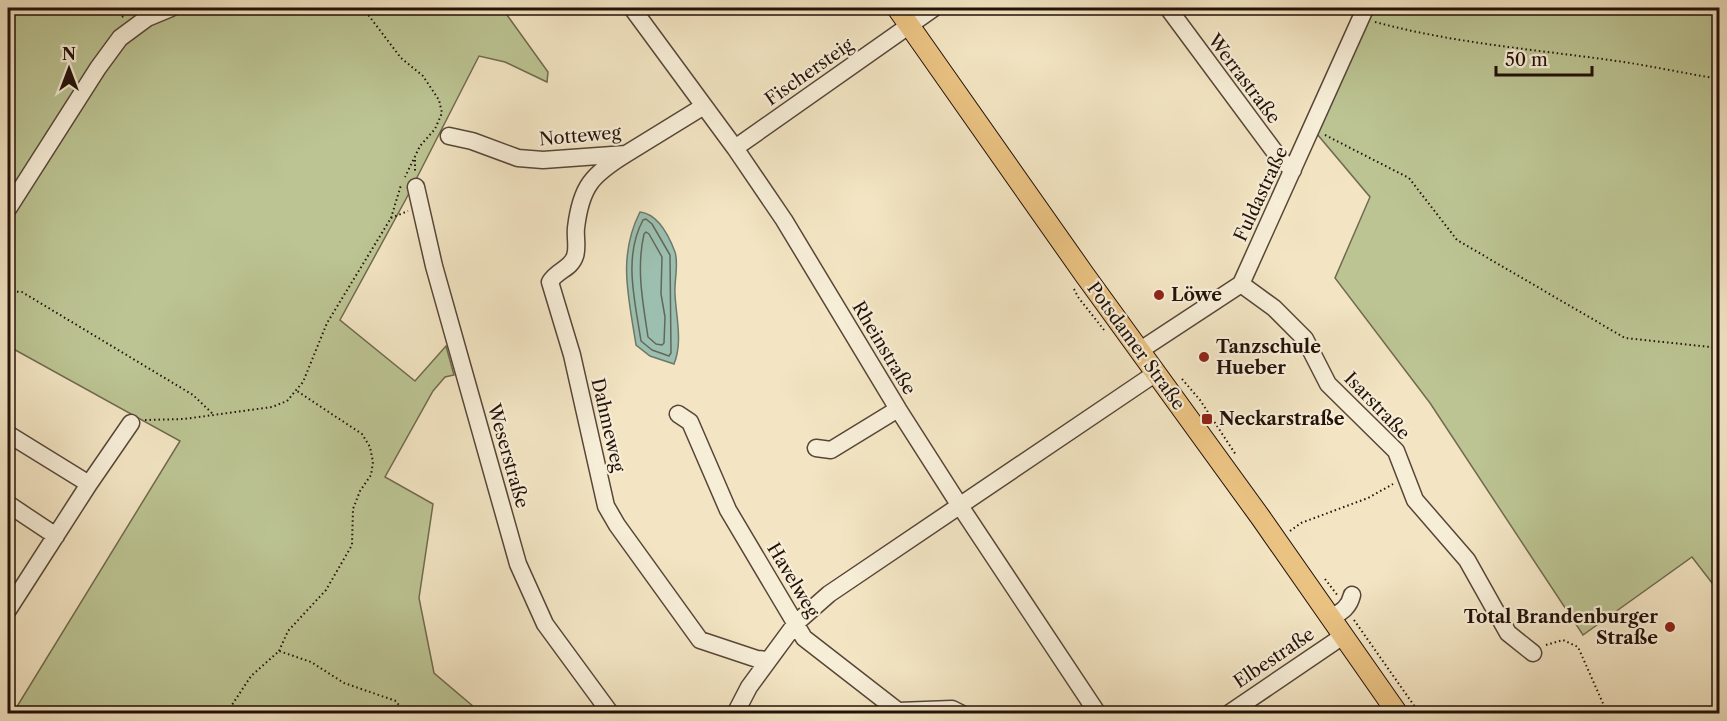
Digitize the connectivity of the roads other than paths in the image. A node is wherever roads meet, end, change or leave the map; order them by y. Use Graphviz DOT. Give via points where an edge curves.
graph roads {
  1 [pos="171,8"];
  2 [pos="632,8"];
  3 [pos="897,8"];
  4 [pos="934,8"];
  5 [pos="1168,8"];
  6 [pos="1363,14"];
  7 [pos="909,25"];
  8 [pos="704,106"];
  9 [pos="449,136"];
  10 [pos="735,148"];
  11 [pos="626,154"];
  12 [pos="1293,170"];
  13 [pos="416,187"];
  14 [pos="8,209"];
  15 [pos="1241,284"];
  16 [pos="1139,351"];
  17 [pos="1156,373"];
  18 [pos="898,409"];
  19 [pos="678,414"];
  20 [pos="131,423"];
  21 [pos="8,434"];
  22 [pos="816,448"];
  23 [pos="89,484"];
  24 [pos="8,504"];
  25 [pos="960,506"];
  26 [pos="56,536"];
  27 [pos="1352,595"];
  28 [pos="8,610"];
  29 [pos="1331,618"];
  30 [pos="796,623"];
  31 [pos="1343,636"];
  32 [pos="1533,653"];
  33 [pos="768,660"];
  34 [pos="611,714"];
  35 [pos="735,714"];
  36 [pos="962,714"];
  37 [pos="1098,714"];
  38 [pos="1227,714"];
  39 [pos="1398,714"];
  1 -- 14 [label="street" via="147,18 120,38"];
  2 -- 8 [label="street, Rheinstraße"];
  3 -- 7 [label="main road, Potsdamer Straße"];
  4 -- 7 [label="street, Fischersteig"];
  5 -- 12 [label="street, Werrastraße" via="1280,159"];
  6 -- 12 [label="street, Fuldastraße"];
  7 -- 10 [label="street, Fischersteig"];
  7 -- 16 [label="main road, Potsdamer Straße"];
  8 -- 10 [label="street, Rheinstraße"];
  8 -- 11 [label="street, Notteweg"];
  9 -- 11 [label="street, Notteweg" via="526,159"];
  10 -- 18 [label="street, Rheinstraße" via="784,220"];
  11 -- 33 [label="street, Dahmeweg" via="588,183 576,229 577,253 572,265 550,282 572,356 606,506 700,640"];
  12 -- 15 [label="street, Fuldastraße"];
  13 -- 34 [label="street, Weserstraße" via="434,266 518,564 545,624"];
  15 -- 16 [label="street"];
  15 -- 32 [label="street, Isarstraße" via="1274,308 1305,339 1328,384 1396,451 1415,500 1467,560 1508,633"];
  16 -- 17 [label="main road, Potsdamer Straße"];
  17 -- 25 [label="street"];
  17 -- 29 [label="main road, Potsdamer Straße"];
  18 -- 22 [label="street" via="831,450"];
  18 -- 25 [label="street, Rheinstraße"];
  19 -- 30 [label="street, Havelweg" via="690,422 728,510"];
  20 -- 23 [label="street"];
  21 -- 23 [label="street"];
  23 -- 26 [label="street"];
  24 -- 26 [label="street"];
  25 -- 30 [label="street" via="829,594"];
  25 -- 37 [label="street, Rheinstraße"];
  26 -- 28 [label="street"];
  27 -- 29 [label="street" via="1346,608"];
  29 -- 31 [label="main road, Potsdamer Straße"];
  30 -- 33 [label="street"];
  30 -- 36 [label="street, Havelweg" via="804,638 898,711 952,709"];
  31 -- 38 [label="street, Elbestraße"];
  31 -- 39 [label="main road, Potsdamer Straße"];
  33 -- 35 [label="street"];
}
